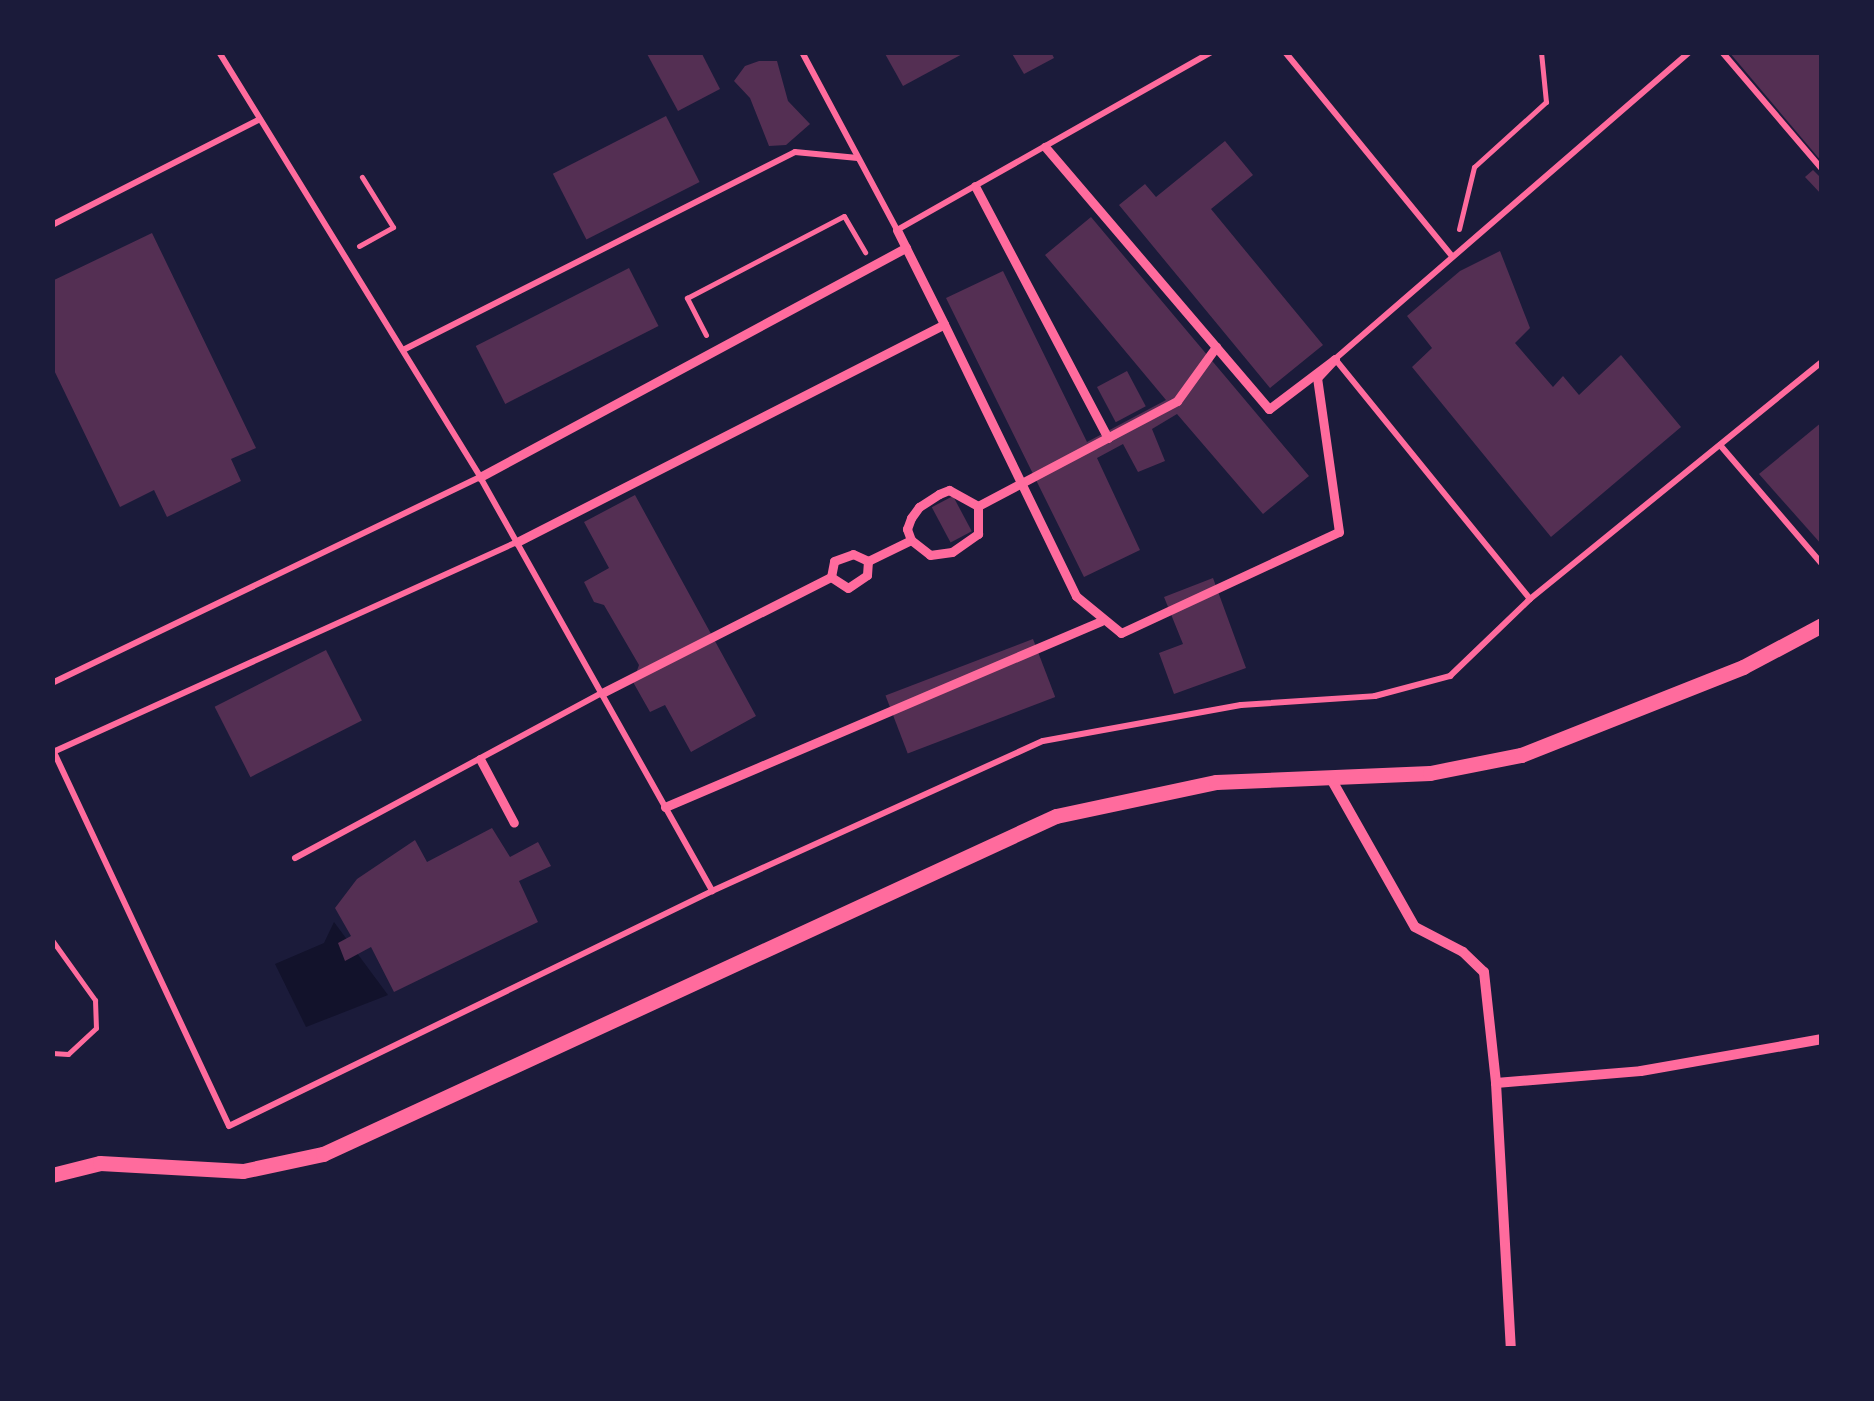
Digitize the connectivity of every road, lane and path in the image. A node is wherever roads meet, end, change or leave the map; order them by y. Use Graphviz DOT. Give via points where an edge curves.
graph roads {
  1 [pos="219,52"];
  2 [pos="802,52"];
  3 [pos="1212,52"];
  4 [pos="1285,52"];
  5 [pos="1542,52"];
  6 [pos="1689,52"];
  7 [pos="1722,52"];
  8 [pos="1197,56"];
  9 [pos="260,120"];
  10 [pos="1045,146"];
  11 [pos="859,158"];
  12 [pos="1822,169"];
  13 [pos="362,177"];
  14 [pos="975,186"];
  15 [pos="52,225"];
  16 [pos="897,230"];
  17 [pos="906,248"];
  18 [pos="344,256"];
  19 [pos="1452,256"];
  20 [pos="873,266"];
  21 [pos="944,324"];
  22 [pos="1216,347"];
  23 [pos="402,350"];
  24 [pos="715,351"];
  25 [pos="1334,359"];
  26 [pos="1822,362"];
  27 [pos="1108,438"];
  28 [pos="1720,445"];
  29 [pos="480,477"];
  30 [pos="1020,483"];
  31 [pos="978,506"];
  32 [pos="911,540"];
  33 [pos="517,542"];
  34 [pos="868,561"];
  35 [pos="1822,564"];
  36 [pos="831,577"];
  37 [pos="1530,599"];
  38 [pos="1101,621"];
  39 [pos="1822,625"];
  40 [pos="52,684"];
  41 [pos="602,693"];
  42 [pos="53,750"];
  43 [pos="480,759"];
  44 [pos="1330,776"];
  45 [pos="665,806"];
  46 [pos="514,823"];
  47 [pos="295,858"];
  48 [pos="712,891"];
  49 [pos="52,940"];
  50 [pos="1822,1039"];
  51 [pos="52,1053"];
  52 [pos="1496,1083"];
  53 [pos="52,1174"];
  54 [pos="1512,1348"];
  1 -- 9 [label="lane"];
  2 -- 11 [label="lane"];
  3 -- 8 [label="lane"];
  4 -- 19 [label="lane"];
  5 -- 19 [label="path" via="1546,102 1474,166"];
  6 -- 19 [label="lane"];
  7 -- 12 [label="lane"];
  8 -- 10 [label="lane"];
  9 -- 15 [label="lane"];
  9 -- 18 [label="lane"];
  10 -- 14 [label="lane"];
  10 -- 22 [label="street"];
  11 -- 16 [label="lane"];
  11 -- 23 [label="lane" via="795,152"];
  13 -- 18 [label="path" via="393,227"];
  14 -- 16 [label="lane"];
  14 -- 27 [label="street"];
  16 -- 17 [label="street"];
  17 -- 20 [label="street"];
  17 -- 21 [label="street"];
  18 -- 23 [label="lane"];
  19 -- 25 [label="lane"];
  20 -- 24 [label="street"];
  20 -- 24 [label="path" via="844,216 688,298"];
  21 -- 30 [label="street"];
  21 -- 33 [label="street"];
  22 -- 25 [label="street" via="1269,409"];
  22 -- 27 [label="street" via="1177,401"];
  23 -- 29 [label="lane"];
  24 -- 29 [label="street"];
  25 -- 37 [label="lane"];
  25 -- 38 [label="street" via="1317,378 1338,532 1121,633"];
  26 -- 28 [label="lane"];
  27 -- 30 [label="street"];
  28 -- 35 [label="lane"];
  28 -- 37 [label="lane"];
  29 -- 33 [label="lane"];
  29 -- 40 [label="lane"];
  30 -- 31 [label="street"];
  30 -- 38 [label="street" via="1076,596"];
  31 -- 32 [label="street" via="950,490 939,494 918,506 907,530"];
  31 -- 32 [label="street" via="978,534 952,552 930,555"];
  32 -- 34 [label="street"];
  33 -- 41 [label="lane"];
  33 -- 42 [label="lane"];
  34 -- 36 [label="street" via="854,554 834,561"];
  34 -- 36 [label="street" via="867,574 848,588"];
  36 -- 41 [label="street"];
  37 -- 48 [label="lane" via="1450,676 1375,696 1241,705 1044,740"];
  38 -- 45 [label="street"];
  39 -- 44 [label="street" via="1743,667 1521,755 1430,773"];
  41 -- 43 [label="lane"];
  41 -- 45 [label="lane"];
  42 -- 48 [label="lane" via="229,1126"];
  43 -- 46 [label="street"];
  43 -- 47 [label="lane"];
  44 -- 52 [label="street" via="1415,927 1463,952 1484,972"];
  44 -- 53 [label="street" via="1216,782 1056,816 323,1154 243,1171 100,1162"];
  45 -- 48 [label="lane"];
  49 -- 51 [label="path" via="95,1000 96,1028 68,1054"];
  50 -- 52 [label="street" via="1641,1070"];
  52 -- 54 [label="street"];
}
